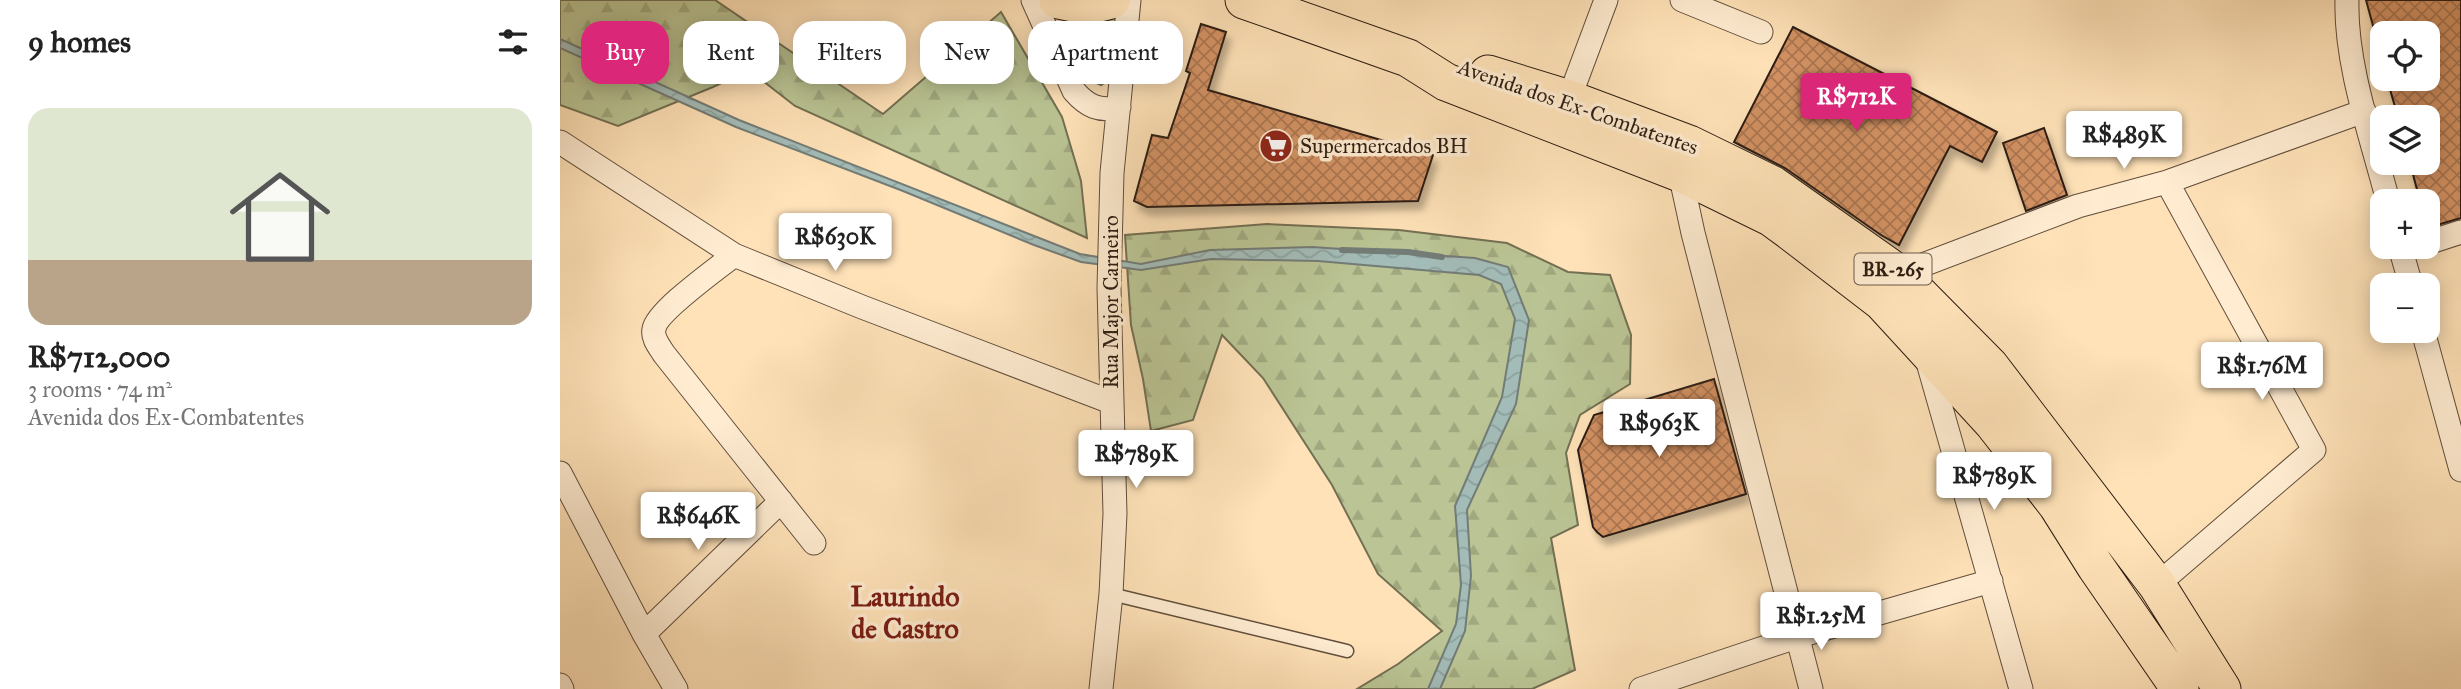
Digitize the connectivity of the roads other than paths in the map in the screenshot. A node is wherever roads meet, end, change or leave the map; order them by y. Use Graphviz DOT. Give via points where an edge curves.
graph roads {
  1 [pos="1033,0"];
  2 [pos="1058,0"];
  3 [pos="1111,0"];
  4 [pos="1129,0"];
  5 [pos="1244,0"];
  6 [pos="1606,0"];
  7 [pos="1682,0"];
  8 [pos="2347,0"];
  9 [pos="1761,32"];
  10 [pos="1408,58"];
  11 [pos="1569,99"];
  12 [pos="1119,107"];
  13 [pos="2364,111"];
  14 [pos="560,142"];
  15 [pos="1681,173"];
  16 [pos="2167,182"];
  17 [pos="2385,189"];
  18 [pos="2461,232"];
  19 [pos="2440,239"];
  20 [pos="734,255"];
  21 [pos="1899,274"];
  22 [pos="2426,343"];
  23 [pos="1924,347"];
  24 [pos="1111,402"];
  25 [pos="2461,470"];
  26 [pos="560,473"];
  27 [pos="781,501"];
  28 [pos="814,544"];
  29 [pos="1991,581"];
  30 [pos="2157,585"];
  31 [pos="1111,594"];
  32 [pos="644,634"];
  33 [pos="1796,637"];
  34 [pos="1347,651"];
  35 [pos="676,689"];
  36 [pos="1101,689"];
  37 [pos="1641,689"];
  38 [pos="1811,689"];
  39 [pos="2021,689"];
  40 [pos="2180,689"];
  41 [pos="2222,689"];
  1 -- 12 [label="street" via="1074,91 1091,107"];
  2 -- 3 [label="main road" via="1087,6"];
  4 -- 12 [label="street, Rua Major Carneiro"];
  5 -- 10 [label="main road, Avenida dos Ex-Combatentes / BR-265"];
  6 -- 11 [label="street"];
  7 -- 9 [label="street"];
  8 -- 13 [label="street" via="2346,27"];
  10 -- 11 [label="main road, Avenida dos Ex-Combatentes / BR-265" via="1452,62"];
  10 -- 15 [label="main road, Avenida dos Ex-Combatentes / BR-265" via="1446,82"];
  11 -- 21 [label="main road, Avenida dos Ex-Combatentes / BR-265" via="1689,144 1773,185"];
  12 -- 24 [label="street, Rua Major Carneiro" via="1110,242"];
  13 -- 16 [label="street"];
  13 -- 17 [label="street"];
  14 -- 20 [label="street"];
  15 -- 23 [label="main road, Avenida dos Ex-Combatentes / BR-265" via="1772,218 1882,302"];
  15 -- 33 [label="street"];
  16 -- 21 [label="street" via="2078,206"];
  16 -- 30 [label="street" via="2314,450"];
  18 -- 19 [label="street"];
  20 -- 24 [label="street"];
  20 -- 27 [label="street" via="663,313 653,334"];
  21 -- 30 [label="main road, Avenida dos Ex-Combatentes / BR-265" via="1990,366"];
  22 -- 25 [label="street"];
  23 -- 29 [label="street"];
  23 -- 40 [label="main road, Avenida dos Ex-Combatentes / BR-265" via="2057,505"];
  24 -- 31 [label="street, Rua Major Carneiro" via="1115,513"];
  26 -- 32 [label="street"];
  27 -- 28 [label="street"];
  27 -- 32 [label="street"];
  29 -- 33 [label="street"];
  29 -- 39 [label="street"];
  30 -- 41 [label="main road, Avenida dos Ex-Combatentes / BR-265"];
  31 -- 34 [label="lane"];
  31 -- 36 [label="street, Rua Major Carneiro"];
  32 -- 35 [label="street"];
  33 -- 37 [label="street"];
  33 -- 38 [label="street"];
}
